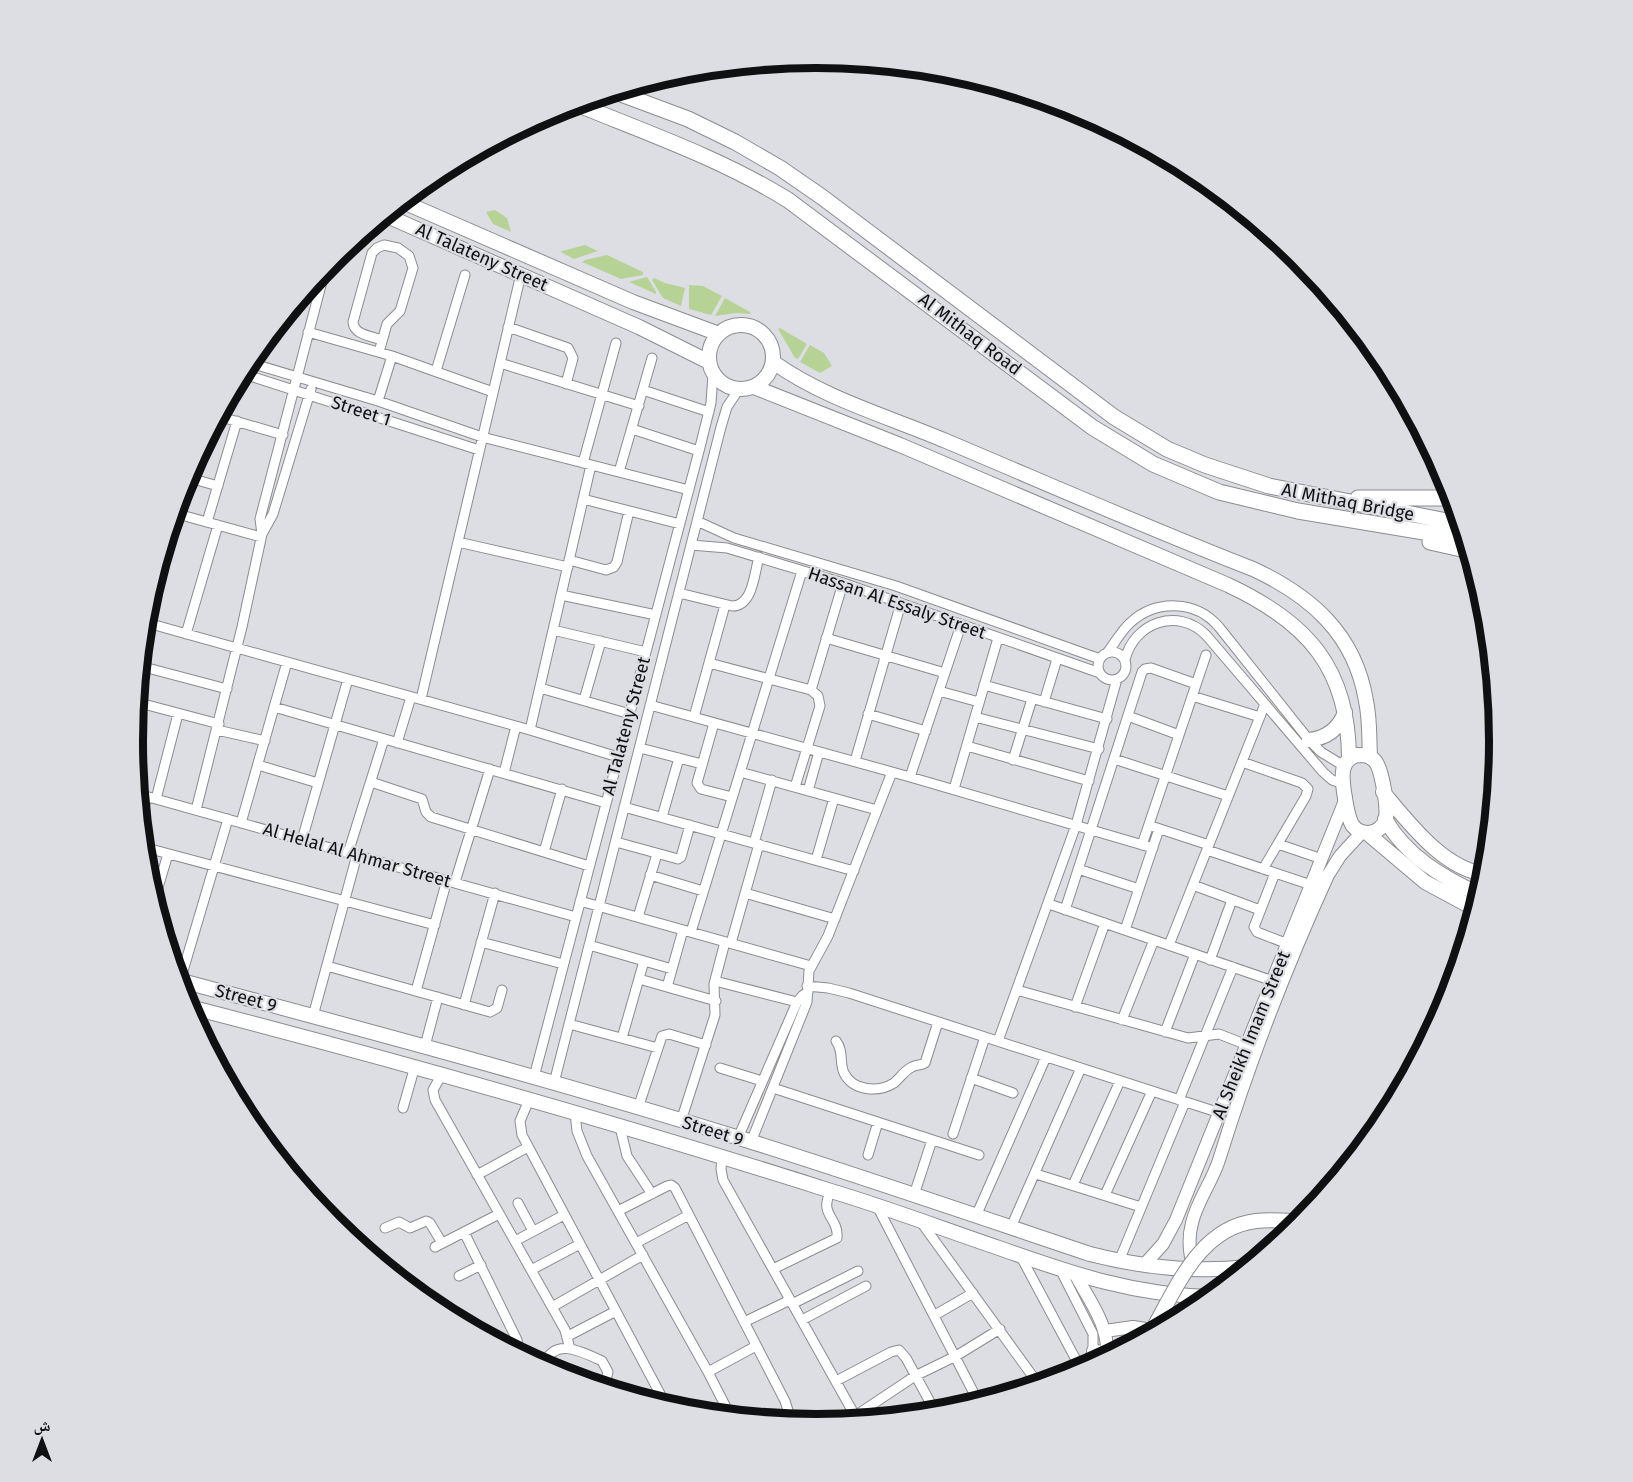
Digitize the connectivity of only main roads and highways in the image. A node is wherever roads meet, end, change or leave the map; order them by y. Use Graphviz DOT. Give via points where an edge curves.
graph roads {
  1 [pos="625,95"];
  2 [pos="641,102"];
  3 [pos="587,108"];
  4 [pos="632,126"];
  5 [pos="409,205"];
  6 [pos="392,218"];
  7 [pos="719,334"];
  8 [pos="773,362"];
  9 [pos="711,368"];
  10 [pos="754,387"];
  11 [pos="1269,486"];
  12 [pos="1327,498"];
  13 [pos="1444,498"];
  14 [pos="1379,524"];
  15 [pos="1456,532"];
  16 [pos="1457,533"];
  17 [pos="1461,549"];
  18 [pos="1345,712"];
  19 [pos="1309,740"];
  20 [pos="1370,757"];
  21 [pos="1347,762"];
  22 [pos="1383,792"];
  23 [pos="1385,819"];
  24 [pos="1365,833"];
  25 [pos="1477,872"];
  26 [pos="1473,891"];
  27 [pos="1469,906"];
  28 [pos="188,982"];
  29 [pos="199,1009"];
  30 [pos="1288,1222"];
  31 [pos="1236,1267"];
  32 [pos="1198,1296"];
  33 [pos="1158,1321"];
  1 -- 2 [label="main road, Al Mithaq Road"];
  2 -- 4 [label="main road" via="630,112"];
  2 -- 11 [label="main road, Al Mithaq Road" via="712,130 794,177 1131,428 1205,465"];
  3 -- 4 [label="main road, Al Mithaq Road"];
  4 -- 14 [label="main road, Al Mithaq Road" via="721,163 795,204 1092,426 1153,464 1241,499"];
  5 -- 7 [label="main road, Al Talateny Street" via="633,302"];
  6 -- 9 [label="main road, Al Talateny Street" via="639,327"];
  7 -- 8 [label="main road" via="736,326 756,329 770,342"];
  7 -- 9 [label="main road" via="712,344"];
  8 -- 10 [label="main road" via="769,374"];
  8 -- 20 [label="main road" via="829,395 1252,569 1299,594 1331,624 1354,661 1367,703"];
  9 -- 10 [label="main road" via="722,383 739,389"];
  10 -- 18 [label="main road" via="1260,601 1289,620 1314,645 1333,677"];
  11 -- 12 [label="main road, Al Mithaq Bridge"];
  12 -- 13 [label="main road"];
  12 -- 15 [label="main road, Al Mithaq Bridge"];
  14 -- 16 [label="main road, Al Mithaq Bridge"];
  14 -- 17 [label="main road"];
  18 -- 19 [label="main road" via="1332,732"];
  18 -- 21 [label="main road"];
  20 -- 21 [label="main road" via="1357,755"];
  20 -- 22 [label="main road" via="1379,766"];
  21 -- 24 [label="main road" via="1345,791 1351,821"];
  22 -- 23 [label="main road"];
  22 -- 25 [label="main road" via="1432,846"];
  23 -- 24 [label="main road" via="1378,829"];
  23 -- 26 [label="main road" via="1416,857"];
  24 -- 27 [label="main road" via="1425,882"];
  28 -- 31 [label="main road, Street 9" via="638,1108 1090,1254 1144,1265"];
  29 -- 32 [label="main road, Street 9" via="575,1113 831,1191 1075,1274 1144,1291"];
  30 -- 33 [label="main road, bridge" via="1256,1221 1218,1235 1197,1256"];
}
